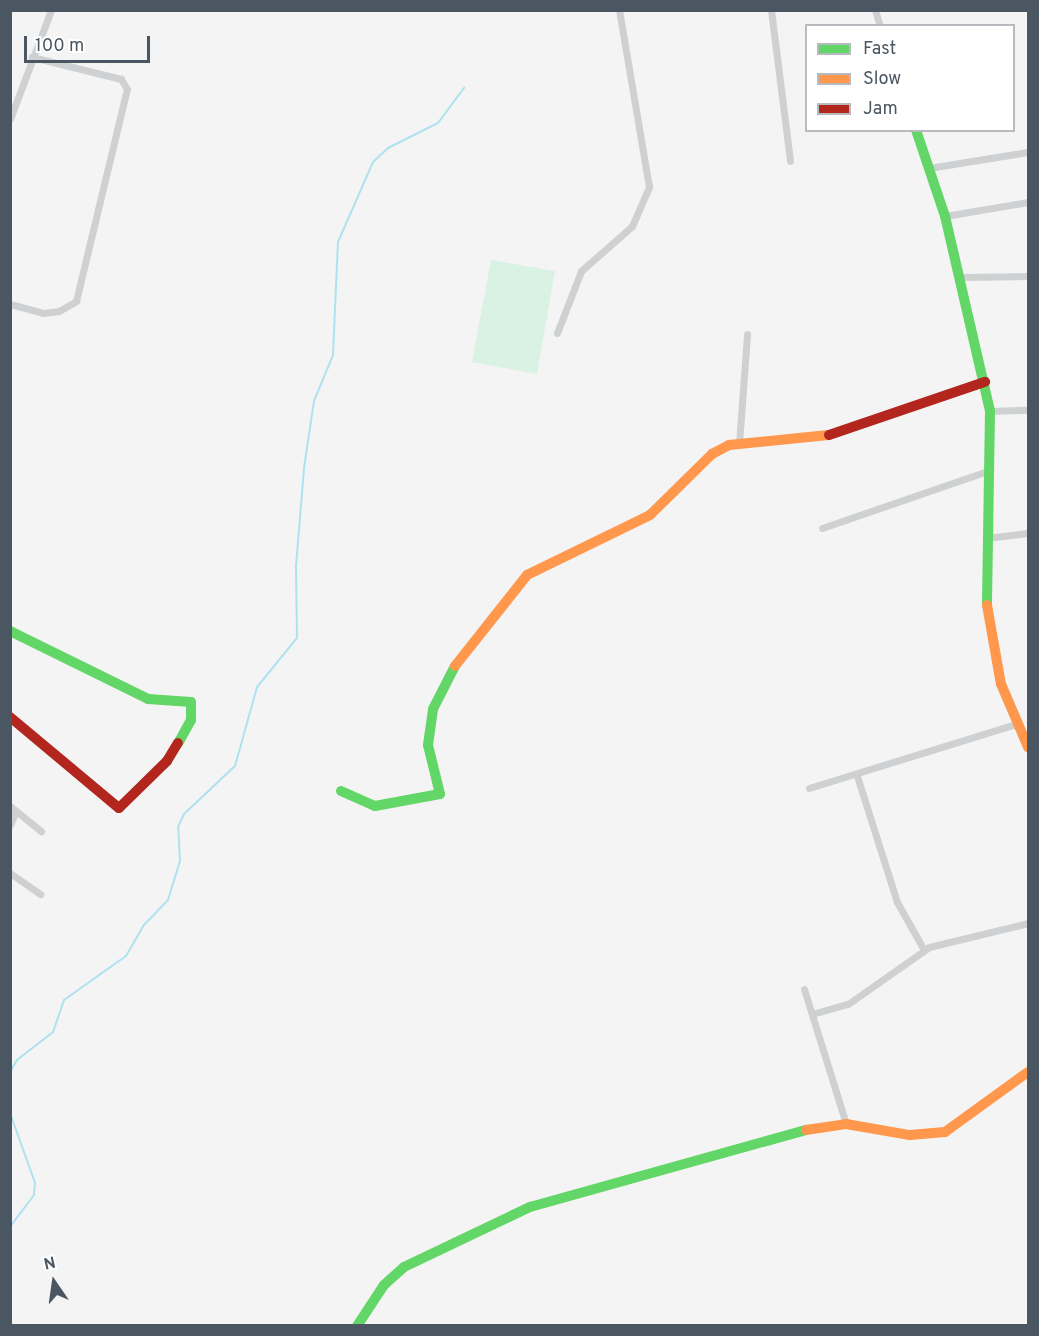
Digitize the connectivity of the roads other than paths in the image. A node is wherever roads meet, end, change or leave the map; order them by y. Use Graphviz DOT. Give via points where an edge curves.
graph roads {
  1 [pos="51,10"];
  2 [pos="619,10"];
  3 [pos="771,10"];
  4 [pos="32,57"];
  5 [pos="10,119"];
  6 [pos="917,132"];
  7 [pos="1029,152"];
  8 [pos="790,161"];
  9 [pos="929,168"];
  10 [pos="1029,202"];
  11 [pos="945,216"];
  12 [pos="1029,276"];
  13 [pos="960,277"];
  14 [pos="10,304"];
  15 [pos="557,333"];
  16 [pos="747,334"];
  17 [pos="985,382"];
  18 [pos="1029,410"];
  19 [pos="990,411"];
  20 [pos="739,444"];
  21 [pos="990,470"];
  22 [pos="822,528"];
  23 [pos="1029,533"];
  24 [pos="986,538"];
  25 [pos="10,631"];
  26 [pos="10,717"];
  27 [pos="1016,724"];
  28 [pos="1029,747"];
  29 [pos="857,776"];
  30 [pos="809,788"];
  31 [pos="341,792"];
  32 [pos="13,808"];
  33 [pos="10,825"];
  34 [pos="41,831"];
  35 [pos="10,873"];
  36 [pos="40,894"];
  37 [pos="1029,923"];
  38 [pos="924,950"];
  39 [pos="804,989"];
  40 [pos="812,1014"];
  41 [pos="1029,1072"];
  42 [pos="846,1124"];
  43 [pos="357,1326"];
  1 -- 4 [label="street"];
  2 -- 15 [label="street" via="647,194 632,226 581,271"];
  3 -- 8 [label="street"];
  4 -- 5 [label="street"];
  4 -- 14 [label="street" via="122,79 127,89 76,301 59,311 43,313"];
  6 -- 9 [label="street"];
  7 -- 9 [label="street"];
  9 -- 11 [label="street"];
  10 -- 11 [label="street"];
  11 -- 13 [label="street"];
  12 -- 13 [label="street"];
  13 -- 17 [label="street"];
  16 -- 20 [label="street"];
  17 -- 19 [label="street"];
  17 -- 20 [label="street" via="816,439"];
  18 -- 19 [label="street"];
  19 -- 21 [label="street"];
  20 -- 31 [label="street" via="712,454 650,515 564,562 527,575 506,598 452,671 433,709 428,745 440,794 375,806"];
  21 -- 22 [label="street"];
  21 -- 24 [label="street"];
  23 -- 24 [label="street"];
  24 -- 27 [label="street" via="990,633"];
  25 -- 26 [label="street" via="148,699 191,702 191,720 167,761 118,808"];
  27 -- 28 [label="street"];
  27 -- 29 [label="street"];
  29 -- 30 [label="street"];
  29 -- 38 [label="street" via="897,902"];
  32 -- 33 [label="street"];
  32 -- 34 [label="street"];
  35 -- 36 [label="street"];
  37 -- 38 [label="street"];
  38 -- 40 [label="street" via="848,1004"];
  39 -- 40 [label="street"];
  40 -- 42 [label="street"];
  41 -- 42 [label="street" via="945,1132 910,1135"];
  42 -- 43 [label="street" via="733,1147 628,1183 573,1193 520,1211 404,1267 384,1285"];
}
